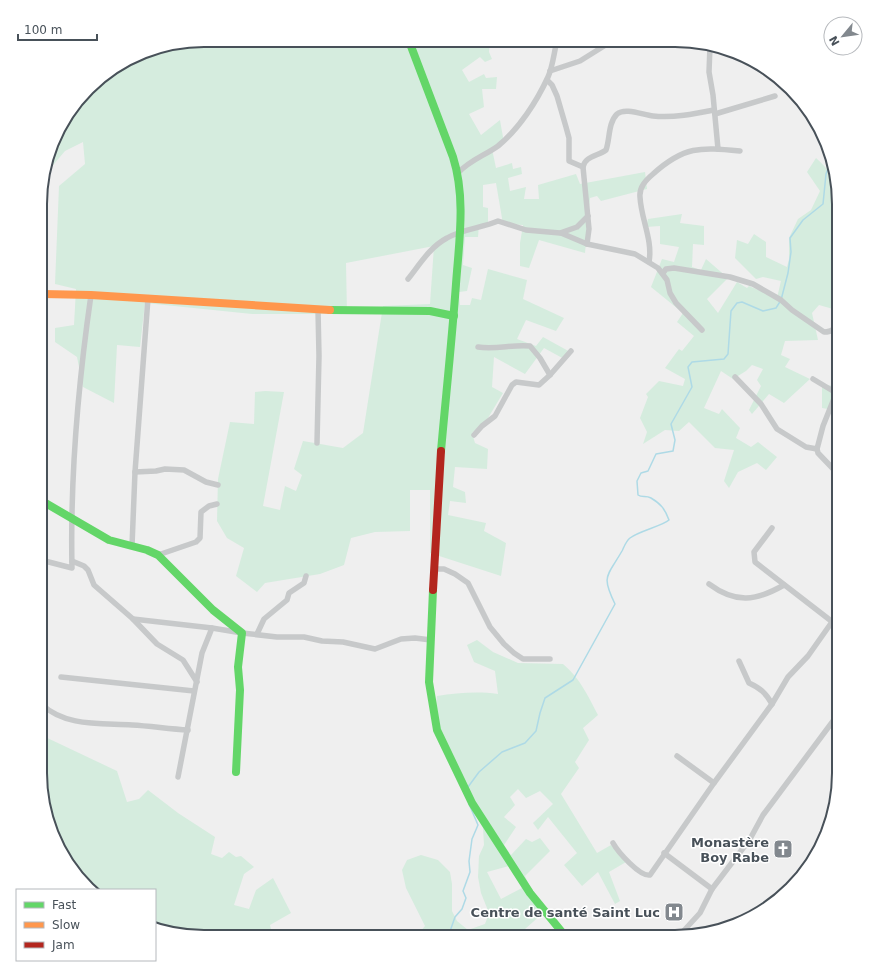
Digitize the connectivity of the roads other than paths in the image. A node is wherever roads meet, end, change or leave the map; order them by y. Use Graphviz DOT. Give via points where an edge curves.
graph roads {
  1 [pos="411,47"];
  2 [pos="556,47"];
  3 [pos="602,47"];
  4 [pos="710,51"];
  5 [pos="550,71"];
  6 [pos="547,80"];
  7 [pos="775,96"];
  8 [pos="715,112"];
  9 [pos="718,149"];
  10 [pos="740,151"];
  11 [pos="583,167"];
  12 [pos="458,174"];
  13 [pos="588,216"];
  14 [pos="460,232"];
  15 [pos="560,233"];
  16 [pos="587,244"];
  17 [pos="649,262"];
  18 [pos="663,273"];
  19 [pos="408,278"];
  20 [pos="47,294"];
  21 [pos="90,294"];
  22 [pos="148,298"];
  23 [pos="318,310"];
  24 [pos="454,316"];
  25 [pos="702,330"];
  26 [pos="832,330"];
  27 [pos="478,347"];
  28 [pos="571,351"];
  29 [pos="550,375"];
  30 [pos="736,377"];
  31 [pos="813,379"];
  32 [pos="832,390"];
  33 [pos="832,404"];
  34 [pos="474,435"];
  35 [pos="317,443"];
  36 [pos="817,450"];
  37 [pos="832,468"];
  38 [pos="135,472"];
  39 [pos="218,485"];
  40 [pos="47,504"];
  41 [pos="217,504"];
  42 [pos="71,518"];
  43 [pos="772,528"];
  44 [pos="132,546"];
  45 [pos="158,555"];
  46 [pos="72,561"];
  47 [pos="47,562"];
  48 [pos="434,569"];
  49 [pos="306,576"];
  50 [pos="709,584"];
  51 [pos="784,585"];
  52 [pos="133,619"];
  53 [pos="832,621"];
  54 [pos="832,623"];
  55 [pos="212,628"];
  56 [pos="242,633"];
  57 [pos="257,634"];
  58 [pos="431,640"];
  59 [pos="550,659"];
  60 [pos="739,661"];
  61 [pos="61,677"];
  62 [pos="196,682"];
  63 [pos="194,691"];
  64 [pos="772,704"];
  65 [pos="47,712"];
  66 [pos="832,722"];
  67 [pos="188,730"];
  68 [pos="677,756"];
  69 [pos="236,772"];
  70 [pos="178,777"];
  71 [pos="714,783"];
  72 [pos="613,843"];
  73 [pos="664,853"];
  74 [pos="712,889"];
  75 [pos="560,930"];
  76 [pos="684,930"];
  1 -- 12 [label="main road"];
  2 -- 5 [label="street"];
  3 -- 5 [label="street" via="580,61"];
  4 -- 8 [label="street" via="709,72"];
  5 -- 6 [label="street"];
  6 -- 11 [label="street" via="557,96 569,138 569,161"];
  6 -- 12 [label="street" via="507,138 490,152 470,162"];
  7 -- 8 [label="street"];
  8 -- 9 [label="street"];
  8 -- 11 [label="street" via="666,116 623,111 617,114 612,122 606,150 588,159"];
  9 -- 10 [label="street"];
  9 -- 17 [label="street" via="687,151 675,156 641,187 640,196 651,246"];
  11 -- 13 [label="street"];
  12 -- 14 [label="main road"];
  13 -- 15 [label="street" via="577,227"];
  13 -- 16 [label="street"];
  14 -- 15 [label="street" via="498,221 526,230"];
  14 -- 19 [label="street" via="434,247"];
  14 -- 24 [label="main road"];
  15 -- 16 [label="street"];
  16 -- 17 [label="street" via="635,254"];
  17 -- 18 [label="street"];
  18 -- 25 [label="street" via="676,303"];
  18 -- 26 [label="street" via="666,269 674,268 730,277 753,284 781,300 824,332"];
  20 -- 21 [label="main road"];
  21 -- 22 [label="main road"];
  21 -- 42 [label="street" via="81,362"];
  22 -- 23 [label="main road"];
  22 -- 38 [label="street"];
  23 -- 24 [label="main road" via="430,311"];
  23 -- 35 [label="street"];
  24 -- 48 [label="main road" via="438,477"];
  27 -- 29 [label="street" via="488,349 530,346"];
  28 -- 29 [label="street"];
  29 -- 34 [label="street" via="539,385 516,382 512,385 496,416"];
  30 -- 36 [label="street" via="761,404 777,429 806,447"];
  31 -- 32 [label="street"];
  33 -- 36 [label="street"];
  36 -- 37 [label="street"];
  38 -- 39 [label="street" via="184,470 206,482"];
  38 -- 44 [label="street"];
  40 -- 42 [label="main road"];
  41 -- 45 [label="street" via="201,512 200,538"];
  42 -- 44 [label="main road" via="109,540"];
  42 -- 46 [label="street"];
  43 -- 51 [label="street" via="754,552 754,559"];
  44 -- 45 [label="main road"];
  45 -- 56 [label="main road" via="213,610"];
  46 -- 47 [label="street" via="72,568"];
  46 -- 52 [label="street" via="84,566 94,585"];
  48 -- 58 [label="main road"];
  48 -- 59 [label="street" via="444,569 468,583 490,626 514,653 523,659"];
  49 -- 57 [label="street" via="304,583 289,593 288,600 264,619"];
  50 -- 51 [label="street" via="729,595 752,598 763,596"];
  51 -- 53 [label="street"];
  52 -- 55 [label="street"];
  52 -- 62 [label="street" via="158,644 183,660"];
  54 -- 64 [label="street" via="808,656 788,677"];
  55 -- 56 [label="street"];
  55 -- 62 [label="street" via="202,653"];
  56 -- 57 [label="street"];
  56 -- 69 [label="main road" via="238,667 240,690"];
  57 -- 58 [label="street" via="343,642 374,649 401,639"];
  58 -- 75 [label="main road" via="429,682 433,712 440,736 480,816 530,893"];
  60 -- 64 [label="street" via="749,683 760,688"];
  61 -- 63 [label="street"];
  62 -- 63 [label="street"];
  63 -- 67 [label="street"];
  64 -- 71 [label="street"];
  65 -- 67 [label="street" via="62,719 89,724"];
  66 -- 74 [label="street"];
  67 -- 70 [label="street"];
  68 -- 71 [label="street"];
  71 -- 73 [label="street"];
  72 -- 73 [label="street" via="622,857 647,876"];
  73 -- 74 [label="street"];
  74 -- 76 [label="street" via="700,913"];
}
